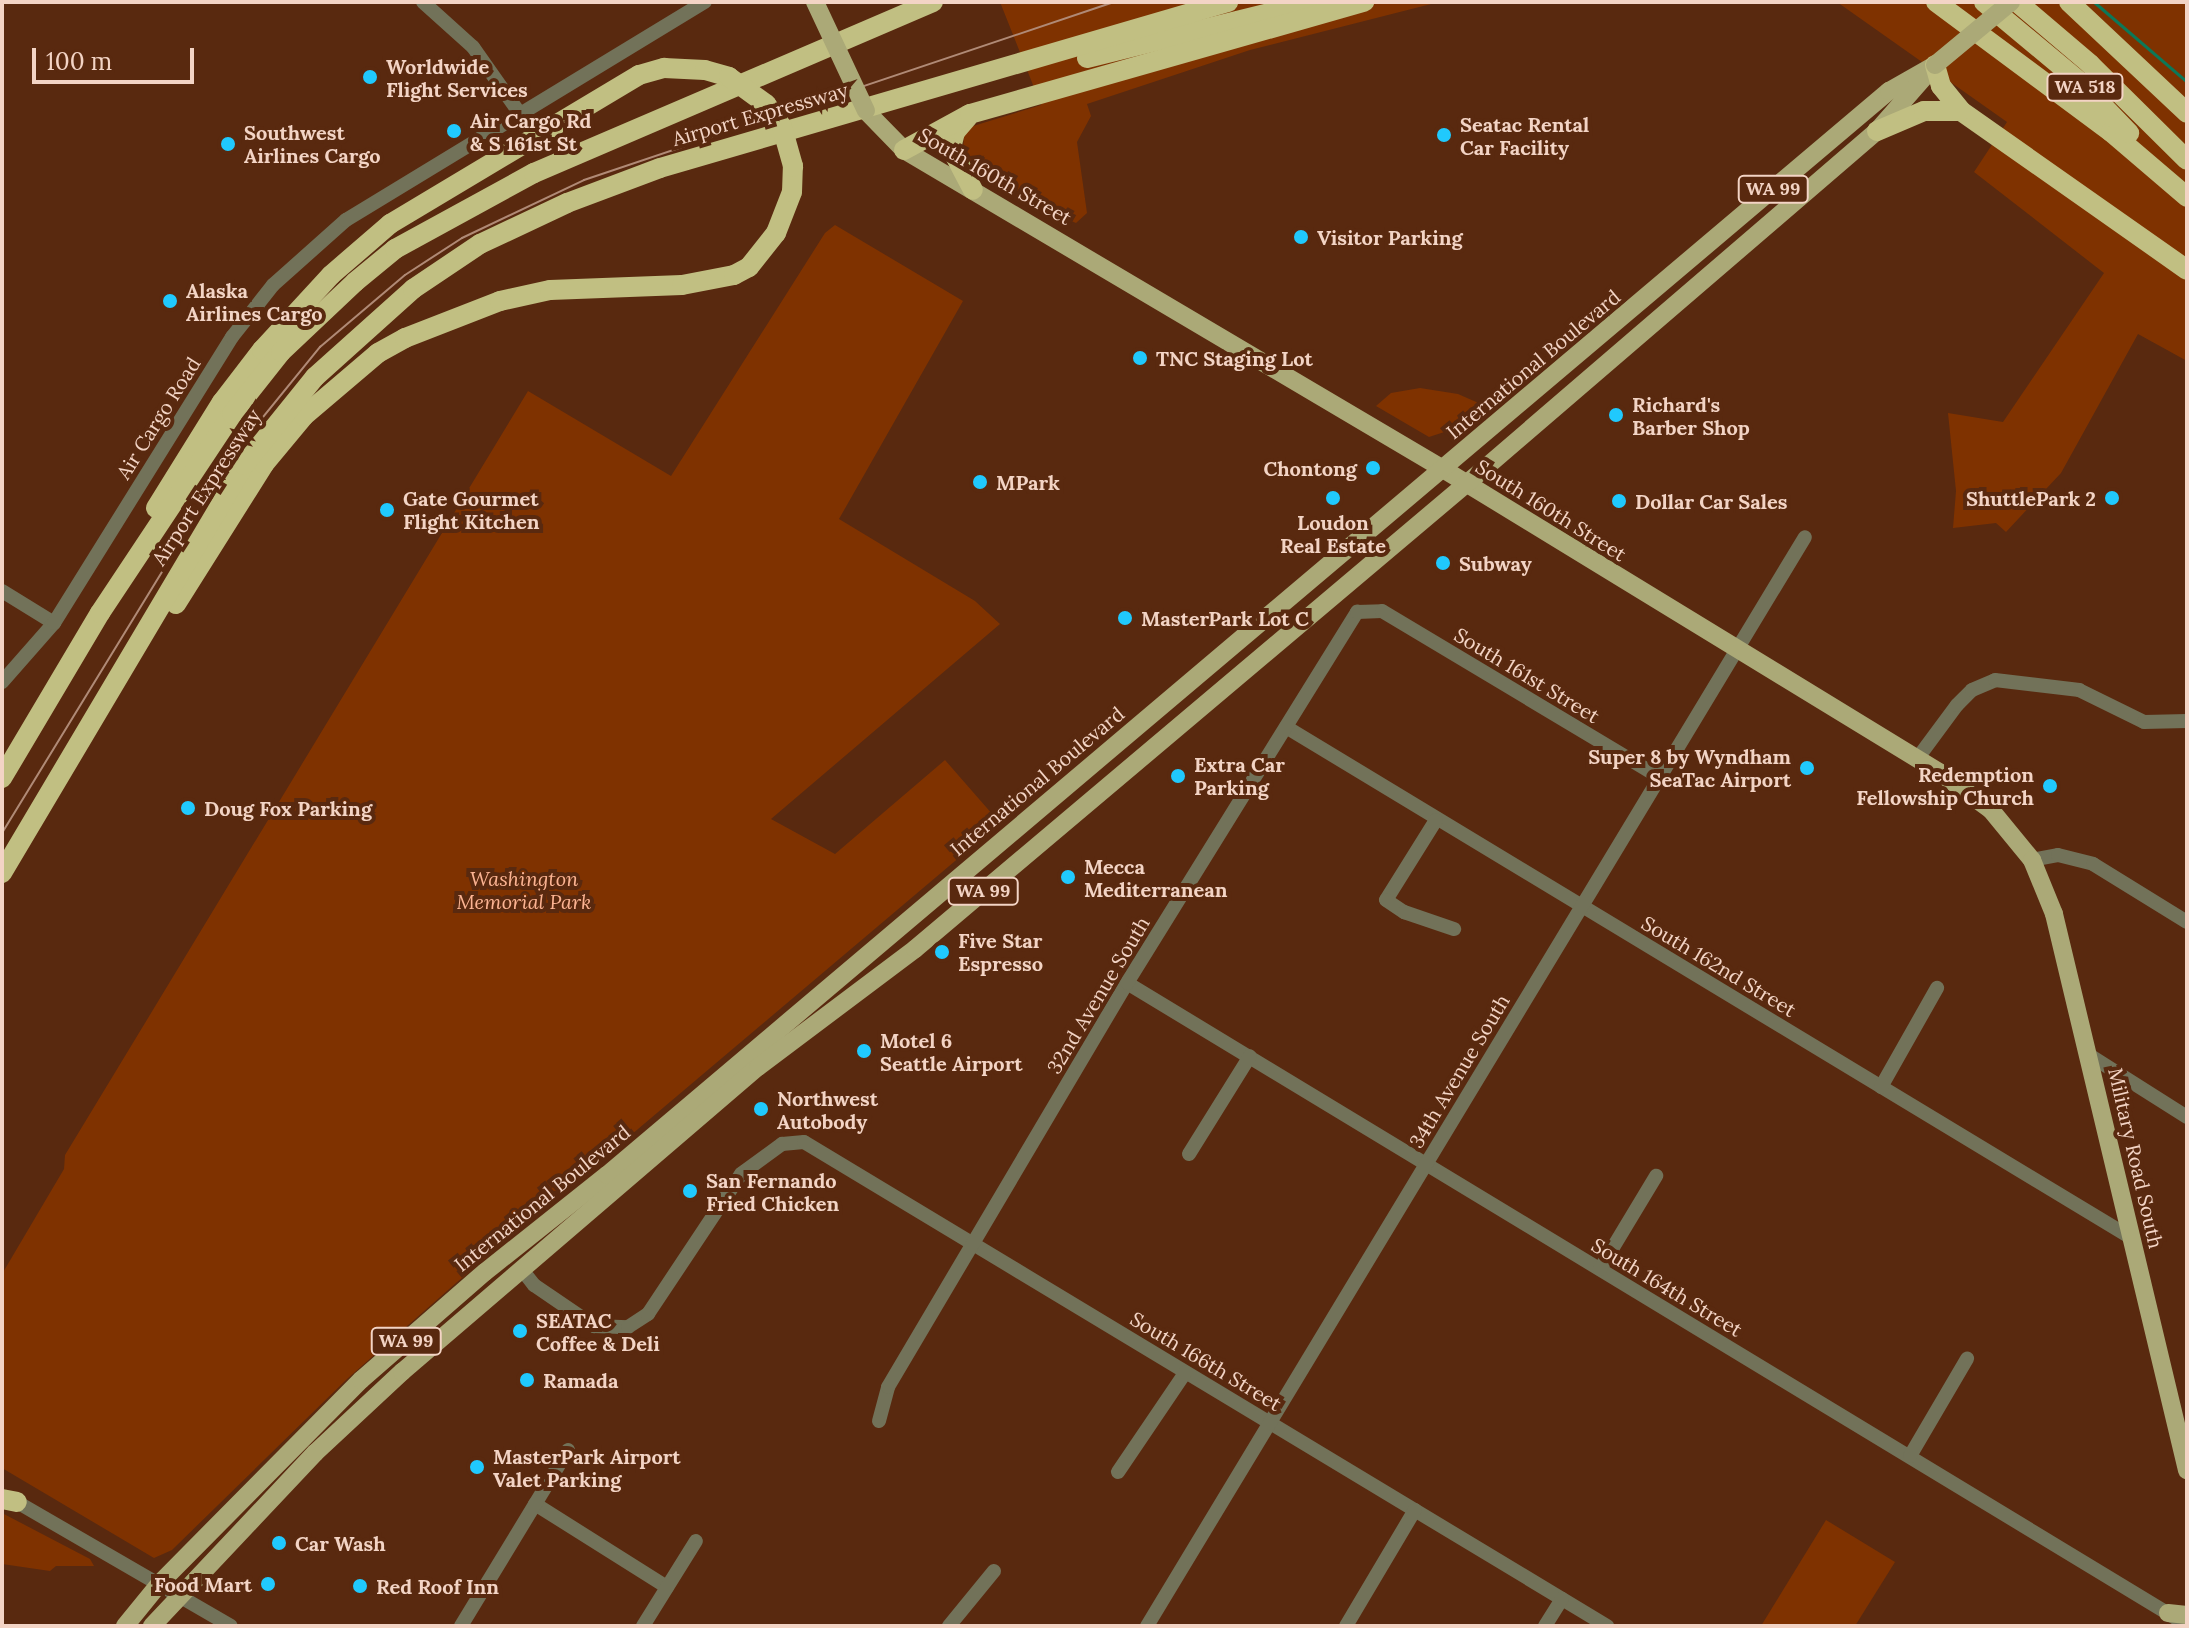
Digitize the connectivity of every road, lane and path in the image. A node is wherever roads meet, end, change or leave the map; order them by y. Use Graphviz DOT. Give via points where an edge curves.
graph roads {
  1 [pos="423,2"];
  2 [pos="705,2"];
  3 [pos="815,2"];
  4 [pos="919,2"];
  5 [pos="933,2"];
  6 [pos="1228,2"];
  7 [pos="1314,2"];
  8 [pos="1364,2"];
  9 [pos="1936,2"];
  10 [pos="1984,2"];
  11 [pos="2014,2"];
  12 [pos="2069,2"];
  13 [pos="887,20"];
  14 [pos="1935,65"];
  15 [pos="954,84"];
  16 [pos="518,111"];
  17 [pos="1961,111"];
  18 [pos="2187,113"];
  19 [pos="970,114"];
  20 [pos="1877,131"];
  21 [pos="904,150"];
  22 [pos="2187,160"];
  23 [pos="973,190"];
  24 [pos="2180,191"];
  25 [pos="2187,270"];
  26 [pos="1443,469"];
  27 [pos="1465,483"];
  28 [pos="1805,537"];
  29 [pos="2,591"];
  30 [pos="1374,607"];
  31 [pos="100,613"];
  32 [pos="54,623"];
  33 [pos="1735,648"];
  34 [pos="2,682"];
  35 [pos="2187,721"];
  36 [pos="1286,727"];
  37 [pos="1917,759"];
  38 [pos="65,770"];
  39 [pos="1659,777"];
  40 [pos="2,778"];
  41 [pos="1436,820"];
  42 [pos="2032,860"];
  43 [pos="2,873"];
  44 [pos="1582,907"];
  45 [pos="2187,922"];
  46 [pos="1454,929"];
  47 [pos="1127,983"];
  48 [pos="1937,988"];
  49 [pos="2089,1055"];
  50 [pos="1250,1056"];
  51 [pos="1881,1087"];
  52 [pos="2187,1117"];
  53 [pos="1189,1154"];
  54 [pos="1427,1162"];
  55 [pos="1656,1176"];
  56 [pos="545,1225"];
  57 [pos="2133,1239"];
  58 [pos="975,1241"];
  59 [pos="1600,1269"];
  60 [pos="523,1271"];
  61 [pos="1967,1359"];
  62 [pos="1185,1373"];
  63 [pos="879,1421"];
  64 [pos="1269,1423"];
  65 [pos="568,1450"];
  66 [pos="1910,1456"];
  67 [pos="2187,1470"];
  68 [pos="1118,1472"];
  69 [pos="7,1498"];
  70 [pos="535,1504"];
  71 [pos="1415,1510"];
  72 [pos="696,1541"];
  73 [pos="994,1571"];
  74 [pos="160,1583"];
  75 [pos="667,1587"];
  76 [pos="179,1595"];
  77 [pos="1562,1599"];
  78 [pos="2178,1614"];
  79 [pos="2187,1625"];
  80 [pos="125,1626"];
  81 [pos="152,1626"];
  82 [pos="231,1626"];
  83 [pos="461,1626"];
  84 [pos="643,1626"];
  85 [pos="949,1626"];
  86 [pos="1147,1626"];
  87 [pos="1346,1626"];
  88 [pos="1545,1626"];
  89 [pos="1607,1626"];
  1 -- 16 [label="street" via="475,49"];
  2 -- 16 [label="street, Air Cargo Road"];
  3 -- 21 [label="main road, South 160th Street, bridge" via="852,90 874,124"];
  4 -- 13 [label="highway"];
  5 -- 13 [label="highway"];
  6 -- 15 [label="highway"];
  7 -- 15 [label="highway" via="993,82"];
  8 -- 19 [label="highway"];
  9 -- 24 [label="highway"];
  10 -- 24 [label="highway, WA 518" via="2080,82"];
  11 -- 14 [label="main road, International Boulevard / WA 99, bridge"];
  11 -- 22 [label="highway, WA 518" via="2090,64"];
  12 -- 18 [label="highway"];
  13 -- 31 [label="highway, Airport Expressway" via="534,173 395,249 334,299 252,386"];
  14 -- 17 [label="highway" via="1941,86"];
  14 -- 20 [label="main road, International Boulevard / WA 99"];
  14 -- 26 [label="main road, International Boulevard / WA 99" via="1889,91"];
  15 -- 38 [label="highway, Airport Expressway" via="754,137 567,203 480,244 413,289 315,377 244,465"];
  16 -- 32 [label="street, Air Cargo Road" via="346,220 273,285 232,337"];
  17 -- 20 [label="highway" via="1924,111"];
  17 -- 25 [label="highway"];
  19 -- 21 [label="highway"];
  19 -- 23 [label="highway" via="955,132 951,148"];
  20 -- 27 [label="main road, International Boulevard / WA 99"];
  21 -- 23 [label="main road, South 160th Street"];
  23 -- 26 [label="main road, South 160th Street"];
  26 -- 27 [label="main road, South 160th Street"];
  26 -- 56 [label="main road, International Boulevard / WA 99"];
  27 -- 33 [label="main road, South 160th Street"];
  27 -- 60 [label="main road, International Boulevard / WA 99" via="915,949 755,1070"];
  28 -- 33 [label="street, 34th Avenue South"];
  29 -- 32 [label="street"];
  30 -- 36 [label="street, 32nd Avenue South" via="1351,619"];
  30 -- 39 [label="street, South 161st Street"];
  31 -- 38 [label="highway, bridge" via="179,466 222,402 331,275 390,224 639,75 664,68 705,70 729,77 766,104 782,127 793,166 792,192 776,233 749,267 682,285 550,290 500,301 405,338 354,371 304,416 264,464 127,684"];
  31 -- 40 [label="highway, Airport Expressway"];
  32 -- 34 [label="street, Air Cargo Road"];
  33 -- 37 [label="main road, South 160th Street"];
  33 -- 39 [label="street, 34th Avenue South"];
  35 -- 37 [label="street" via="2144,722 2079,690 1995,680 1972,690 1957,705"];
  36 -- 41 [label="street, South 162nd Street"];
  36 -- 47 [label="street, 32nd Avenue South"];
  37 -- 42 [label="main road, South 160th Street" via="1991,810"];
  38 -- 43 [label="highway, Airport Expressway"];
  39 -- 44 [label="street, 34th Avenue South"];
  41 -- 44 [label="street, South 162nd Street"];
  41 -- 46 [label="street" via="1386,900"];
  42 -- 45 [label="street" via="2058,855 2093,864"];
  42 -- 49 [label="main road, Military Road South" via="2054,914"];
  44 -- 51 [label="street, South 162nd Street"];
  44 -- 54 [label="street, 34th Avenue South"];
  47 -- 50 [label="street, South 164th Street"];
  47 -- 58 [label="street, 32nd Avenue South"];
  48 -- 51 [label="street"];
  49 -- 52 [label="street"];
  49 -- 57 [label="main road, Military Road South"];
  50 -- 53 [label="street"];
  50 -- 54 [label="street, South 164th Street"];
  51 -- 57 [label="street, South 162nd Street"];
  54 -- 59 [label="street, South 164th Street"];
  54 -- 64 [label="street, 34th Avenue South"];
  55 -- 59 [label="street"];
  56 -- 60 [label="main road" via="525,1255"];
  56 -- 74 [label="main road, International Boulevard / WA 99" via="361,1380"];
  57 -- 67 [label="main road, Military Road South"];
  58 -- 60 [label="street, South 166th Street" via="804,1142 782,1144 729,1189 645,1318 619,1329 594,1326 534,1285"];
  58 -- 62 [label="street, South 166th Street"];
  58 -- 63 [label="street, 32nd Avenue South" via="888,1387"];
  59 -- 66 [label="street, South 164th Street"];
  60 -- 76 [label="main road, International Boulevard / WA 99" via="343,1427"];
  61 -- 66 [label="street"];
  62 -- 64 [label="street, South 166th Street"];
  62 -- 68 [label="street"];
  64 -- 71 [label="street, South 166th Street"];
  64 -- 86 [label="street, 34th Avenue South"];
  65 -- 70 [label="street"];
  66 -- 78 [label="street, South 164th Street"];
  69 -- 74 [label="street"];
  70 -- 75 [label="street"];
  70 -- 83 [label="street"];
  71 -- 77 [label="street, South 166th Street"];
  71 -- 87 [label="street"];
  72 -- 75 [label="street"];
  73 -- 85 [label="street"];
  74 -- 76 [label="street"];
  74 -- 80 [label="main road, International Boulevard / WA 99"];
  75 -- 84 [label="street"];
  76 -- 81 [label="main road, International Boulevard / WA 99"];
  76 -- 82 [label="street"];
  77 -- 88 [label="street"];
  77 -- 89 [label="street, South 166th Street"];
  78 -- 79 [label="street, South 164th Street"];
}
